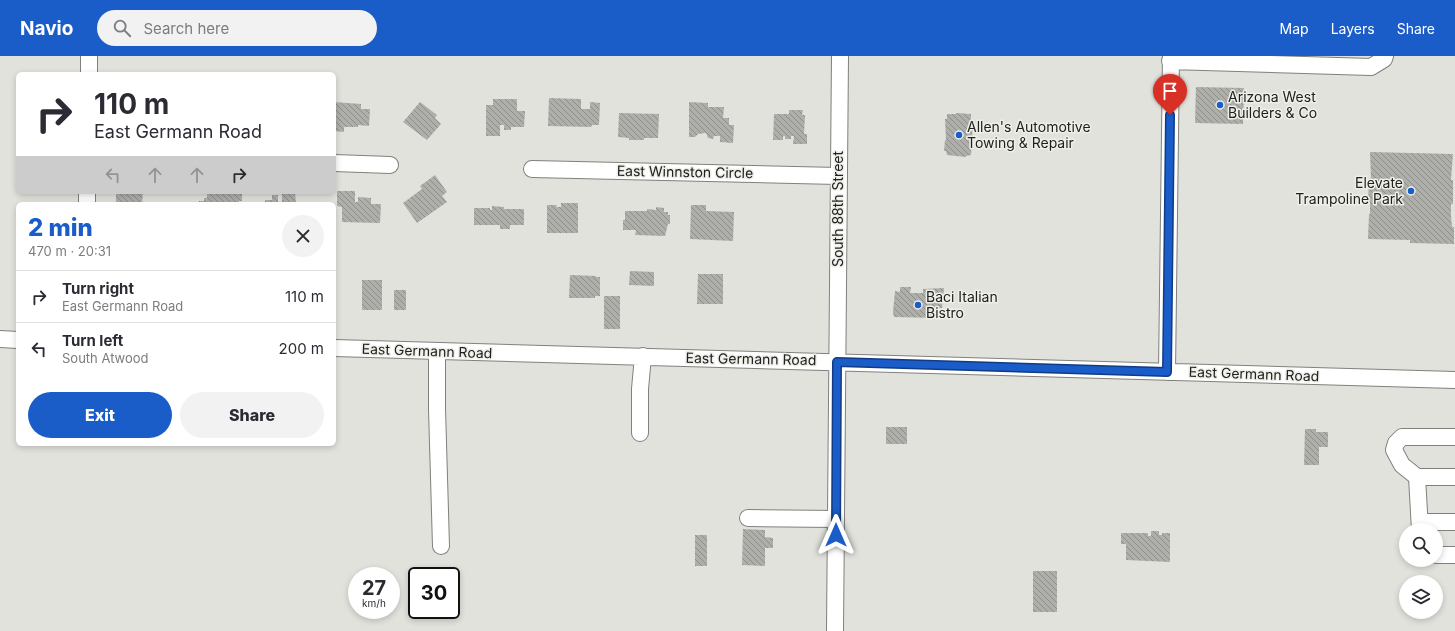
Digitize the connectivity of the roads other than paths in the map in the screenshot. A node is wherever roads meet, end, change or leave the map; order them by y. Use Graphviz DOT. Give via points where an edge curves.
graph roads {
  1 [pos="89,56"];
  2 [pos="840,56"];
  3 [pos="1384,58"];
  4 [pos="1170,59"];
  5 [pos="89,72"];
  6 [pos="336,163"];
  7 [pos="390,165"];
  8 [pos="532,169"];
  9 [pos="838,176"];
  10 [pos="0,339"];
  11 [pos="16,340"];
  12 [pos="336,348"];
  13 [pos="437,351"];
  14 [pos="643,356"];
  15 [pos="837,362"];
  16 [pos="1167,372"];
  17 [pos="1455,380"];
  18 [pos="640,433"];
  19 [pos="1455,437"];
  20 [pos="1416,477"];
  21 [pos="1455,477"];
  22 [pos="748,518"];
  23 [pos="836,519"];
  24 [pos="1455,522"];
  25 [pos="1420,523"];
  26 [pos="1443,523"];
  27 [pos="441,546"];
  28 [pos="1443,555"];
  29 [pos="1455,555"];
  30 [pos="835,631"];
  1 -- 5 [label="street"];
  2 -- 9 [label="street, South 88th Street"];
  3 -- 4 [label="street" via="1371,67"];
  4 -- 16 [label="street"];
  6 -- 7 [label="street"];
  8 -- 9 [label="street, East Winnston Circle"];
  9 -- 15 [label="street, South 88th Street"];
  10 -- 11 [label="street"];
  12 -- 13 [label="street, East Germann Road"];
  13 -- 14 [label="street, East Germann Road"];
  13 -- 27 [label="street"];
  14 -- 15 [label="street, East Germann Road"];
  14 -- 18 [label="street"];
  15 -- 16 [label="street, East Germann Road"];
  15 -- 23 [label="street, South 88th Street"];
  16 -- 17 [label="street, East Germann Road"];
  19 -- 20 [label="street" via="1402,437 1396,443 1394,450 1402,465"];
  20 -- 21 [label="street"];
  20 -- 25 [label="street"];
  22 -- 23 [label="street"];
  23 -- 30 [label="street, South 88th Street"];
  24 -- 26 [label="street"];
  28 -- 29 [label="street"];
}
